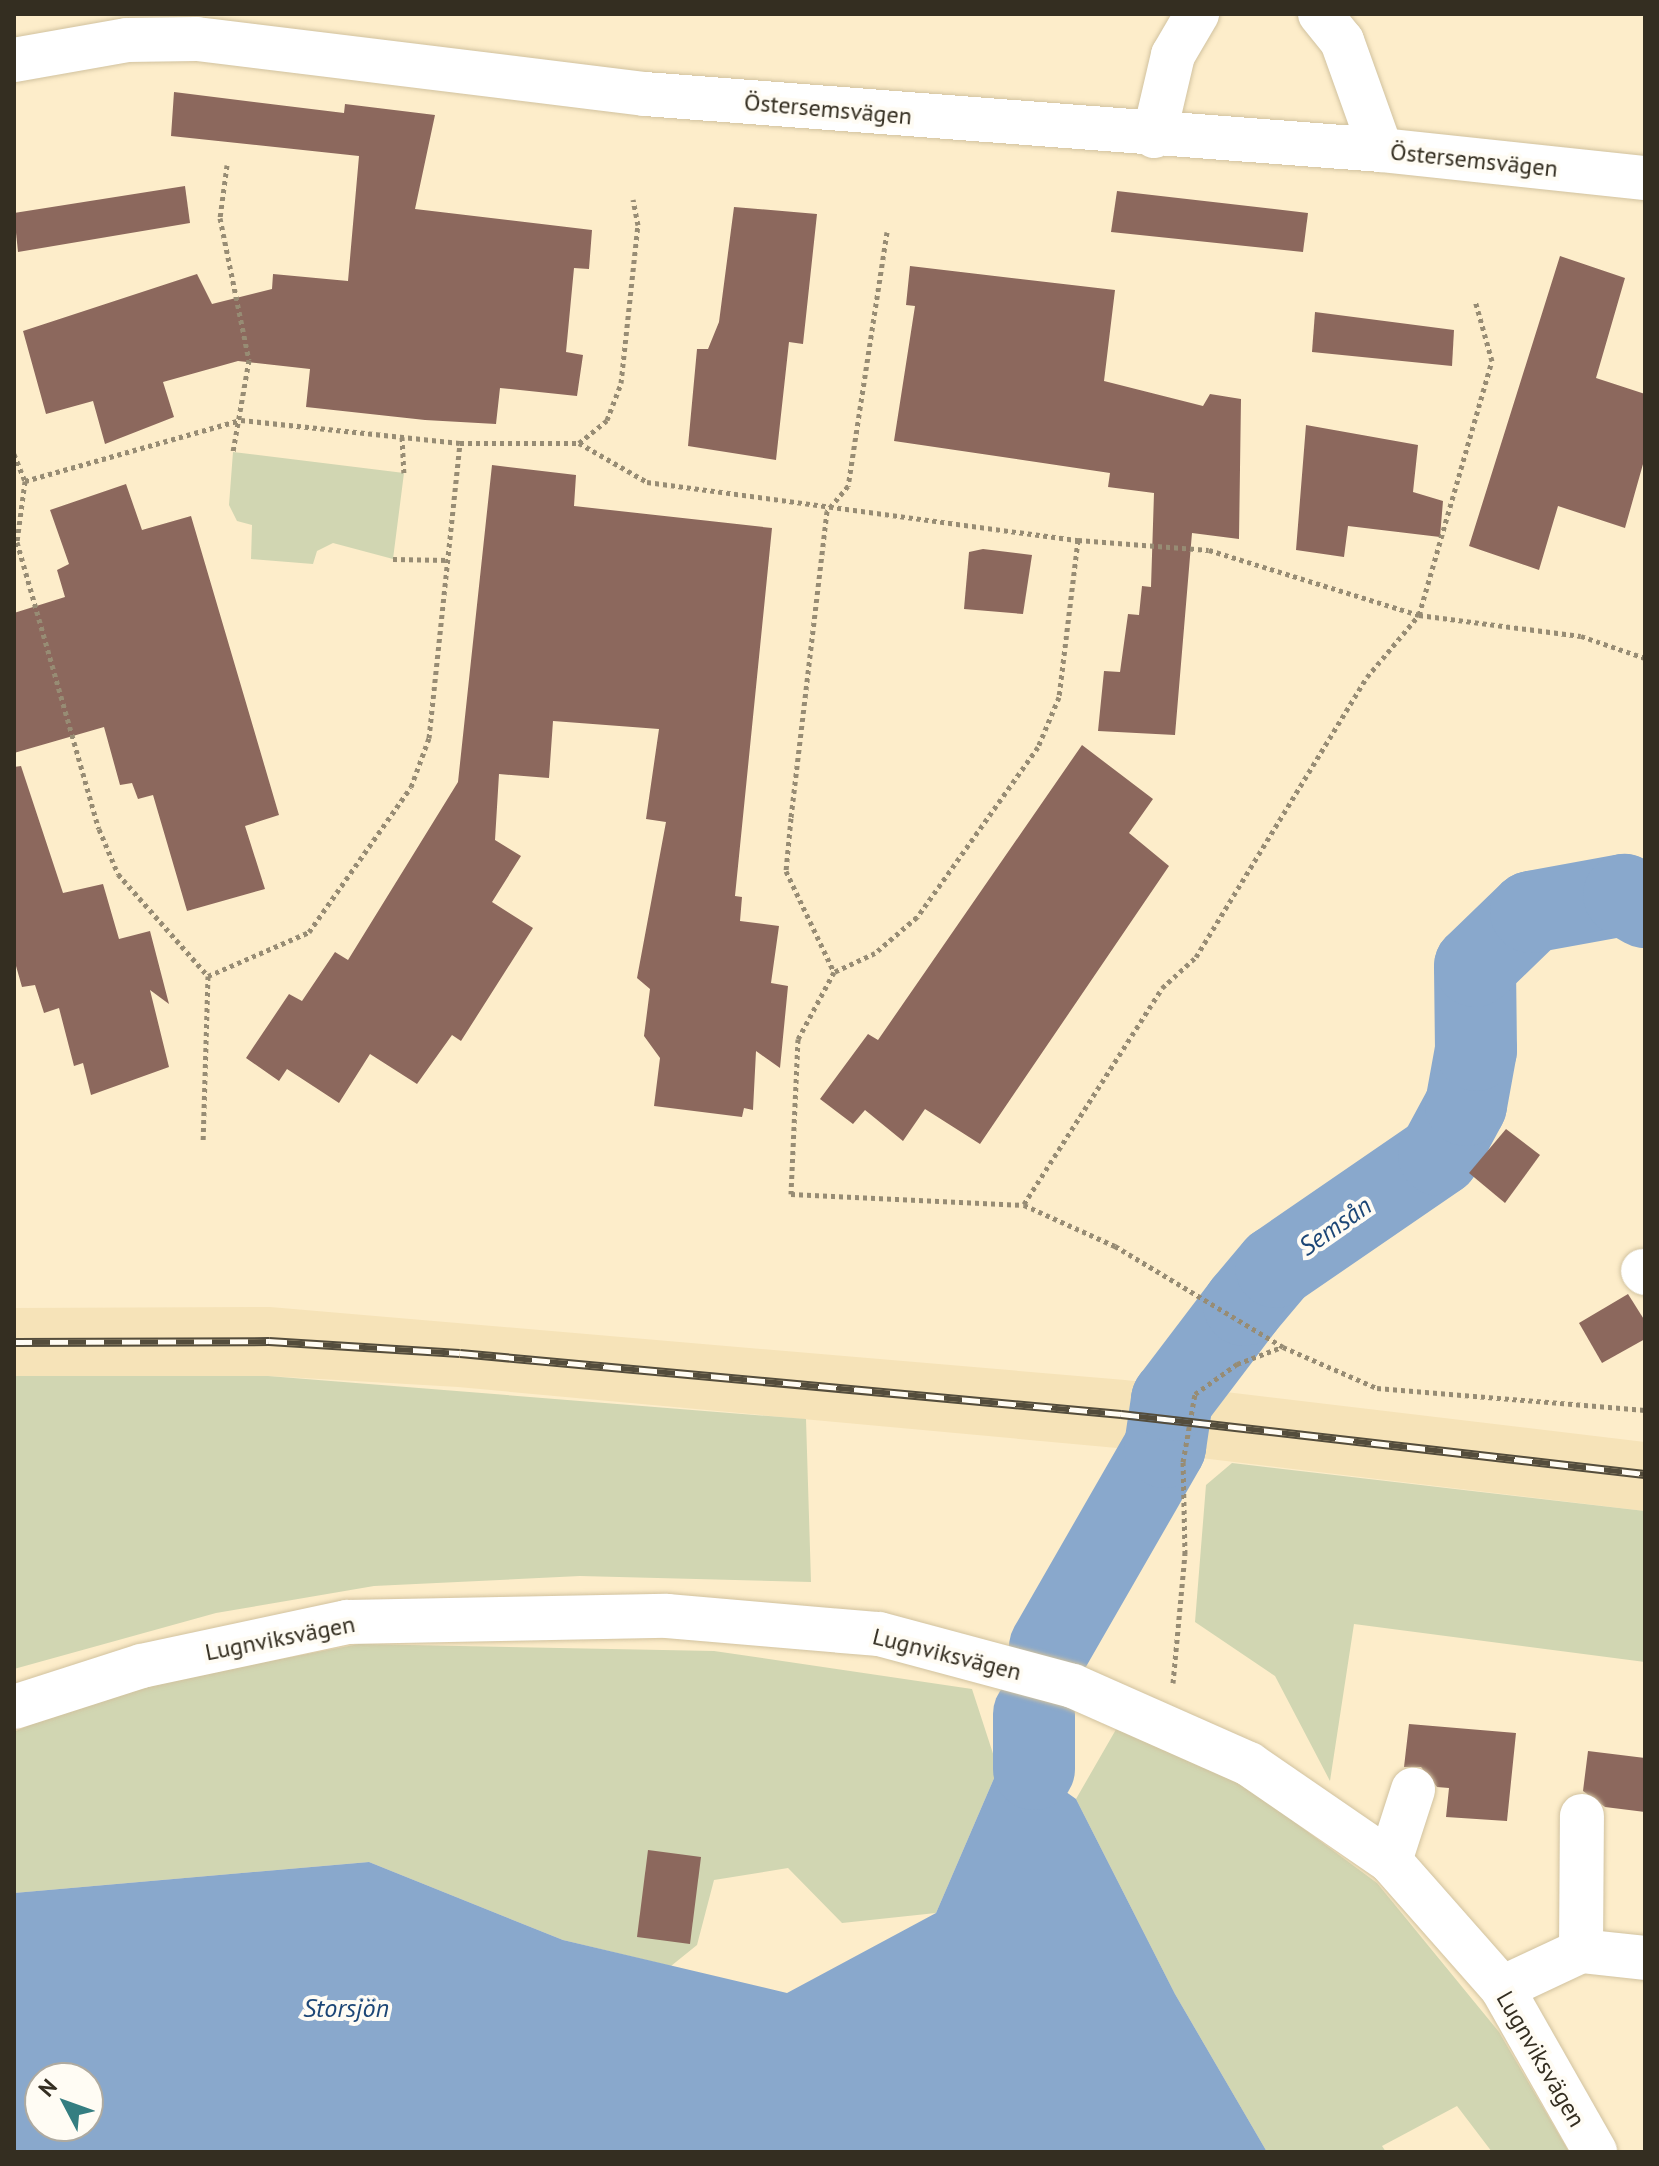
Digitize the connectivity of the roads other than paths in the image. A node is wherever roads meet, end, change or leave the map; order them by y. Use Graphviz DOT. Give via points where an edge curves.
graph roads {
  1 [pos="1197,14"];
  2 [pos="1320,14"];
  3 [pos="14,60"];
  4 [pos="1154,136"];
  5 [pos="1381,150"];
  6 [pos="1645,178"];
  7 [pos="14,1707"];
  8 [pos="1413,1790"];
  9 [pos="1582,1816"];
  10 [pos="1390,1861"];
  11 [pos="1581,1951"];
  12 [pos="1645,1958"];
  13 [pos="1502,1988"];
  14 [pos="1595,2152"];
  1 -- 4 [label="street" via="1173,55"];
  2 -- 5 [label="street" via="1342,41"];
  3 -- 4 [label="street, Östersemsvägen" via="127,40 197,39 645,94"];
  4 -- 5 [label="street, Östersemsvägen"];
  5 -- 6 [label="street, Östersemsvägen"];
  7 -- 10 [label="street, Lugnviksvägen" via="142,1666 347,1622 667,1616 879,1634 1073,1686 1249,1764"];
  8 -- 10 [label="street"];
  9 -- 11 [label="street"];
  10 -- 13 [label="street, Lugnviksvägen"];
  11 -- 12 [label="street"];
  11 -- 13 [label="street"];
  13 -- 14 [label="street, Lugnviksvägen"];
}
